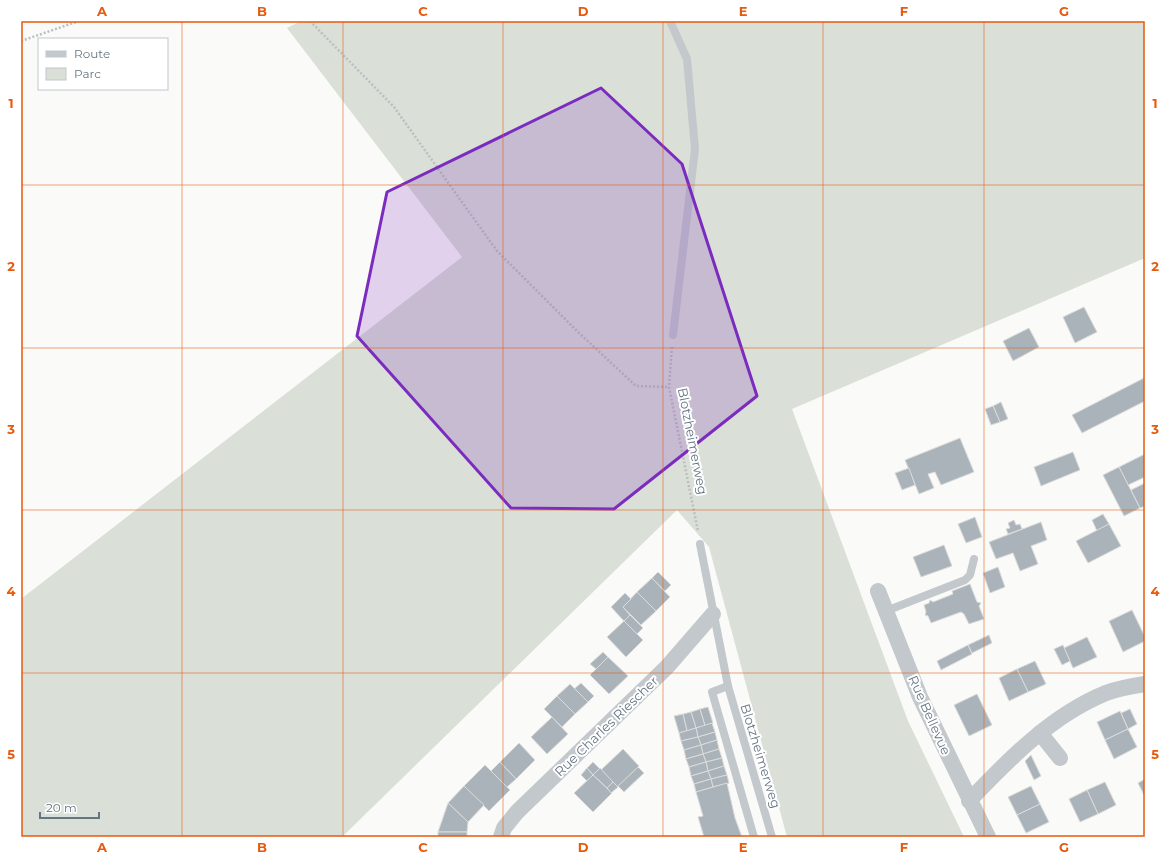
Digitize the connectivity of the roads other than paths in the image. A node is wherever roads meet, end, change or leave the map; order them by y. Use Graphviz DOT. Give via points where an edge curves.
graph roads {
  1 [pos="670,21"];
  2 [pos="673,335"];
  3 [pos="700,544"];
  4 [pos="974,559"];
  5 [pos="878,591"];
  6 [pos="886,611"];
  7 [pos="713,614"];
  8 [pos="1145,684"];
  9 [pos="728,686"];
  10 [pos="1040,733"];
  11 [pos="1060,758"];
  12 [pos="969,801"];
  13 [pos="501,837"];
  14 [pos="754,837"];
  15 [pos="772,837"];
  16 [pos="988,837"];
  1 -- 2 [label="lane" via="687,59 695,149"];
  3 -- 7 [label="lane, Blotzheimerweg"];
  4 -- 6 [label="lane" via="970,575 965,580"];
  5 -- 6 [label="street, Rue Bellevue"];
  6 -- 12 [label="street, Rue Bellevue" via="920,697"];
  7 -- 9 [label="lane, Blotzheimerweg"];
  7 -- 13 [label="street, Rue Charles Riescher" via="667,667 517,812 504,828"];
  8 -- 10 [label="street" via="1121,689 1091,700"];
  9 -- 14 [label="lane" via="712,692"];
  9 -- 15 [label="lane, Blotzheimerweg"];
  10 -- 11 [label="street"];
  10 -- 12 [label="street" via="1022,747"];
  12 -- 16 [label="street, Rue Bellevue"];
}
